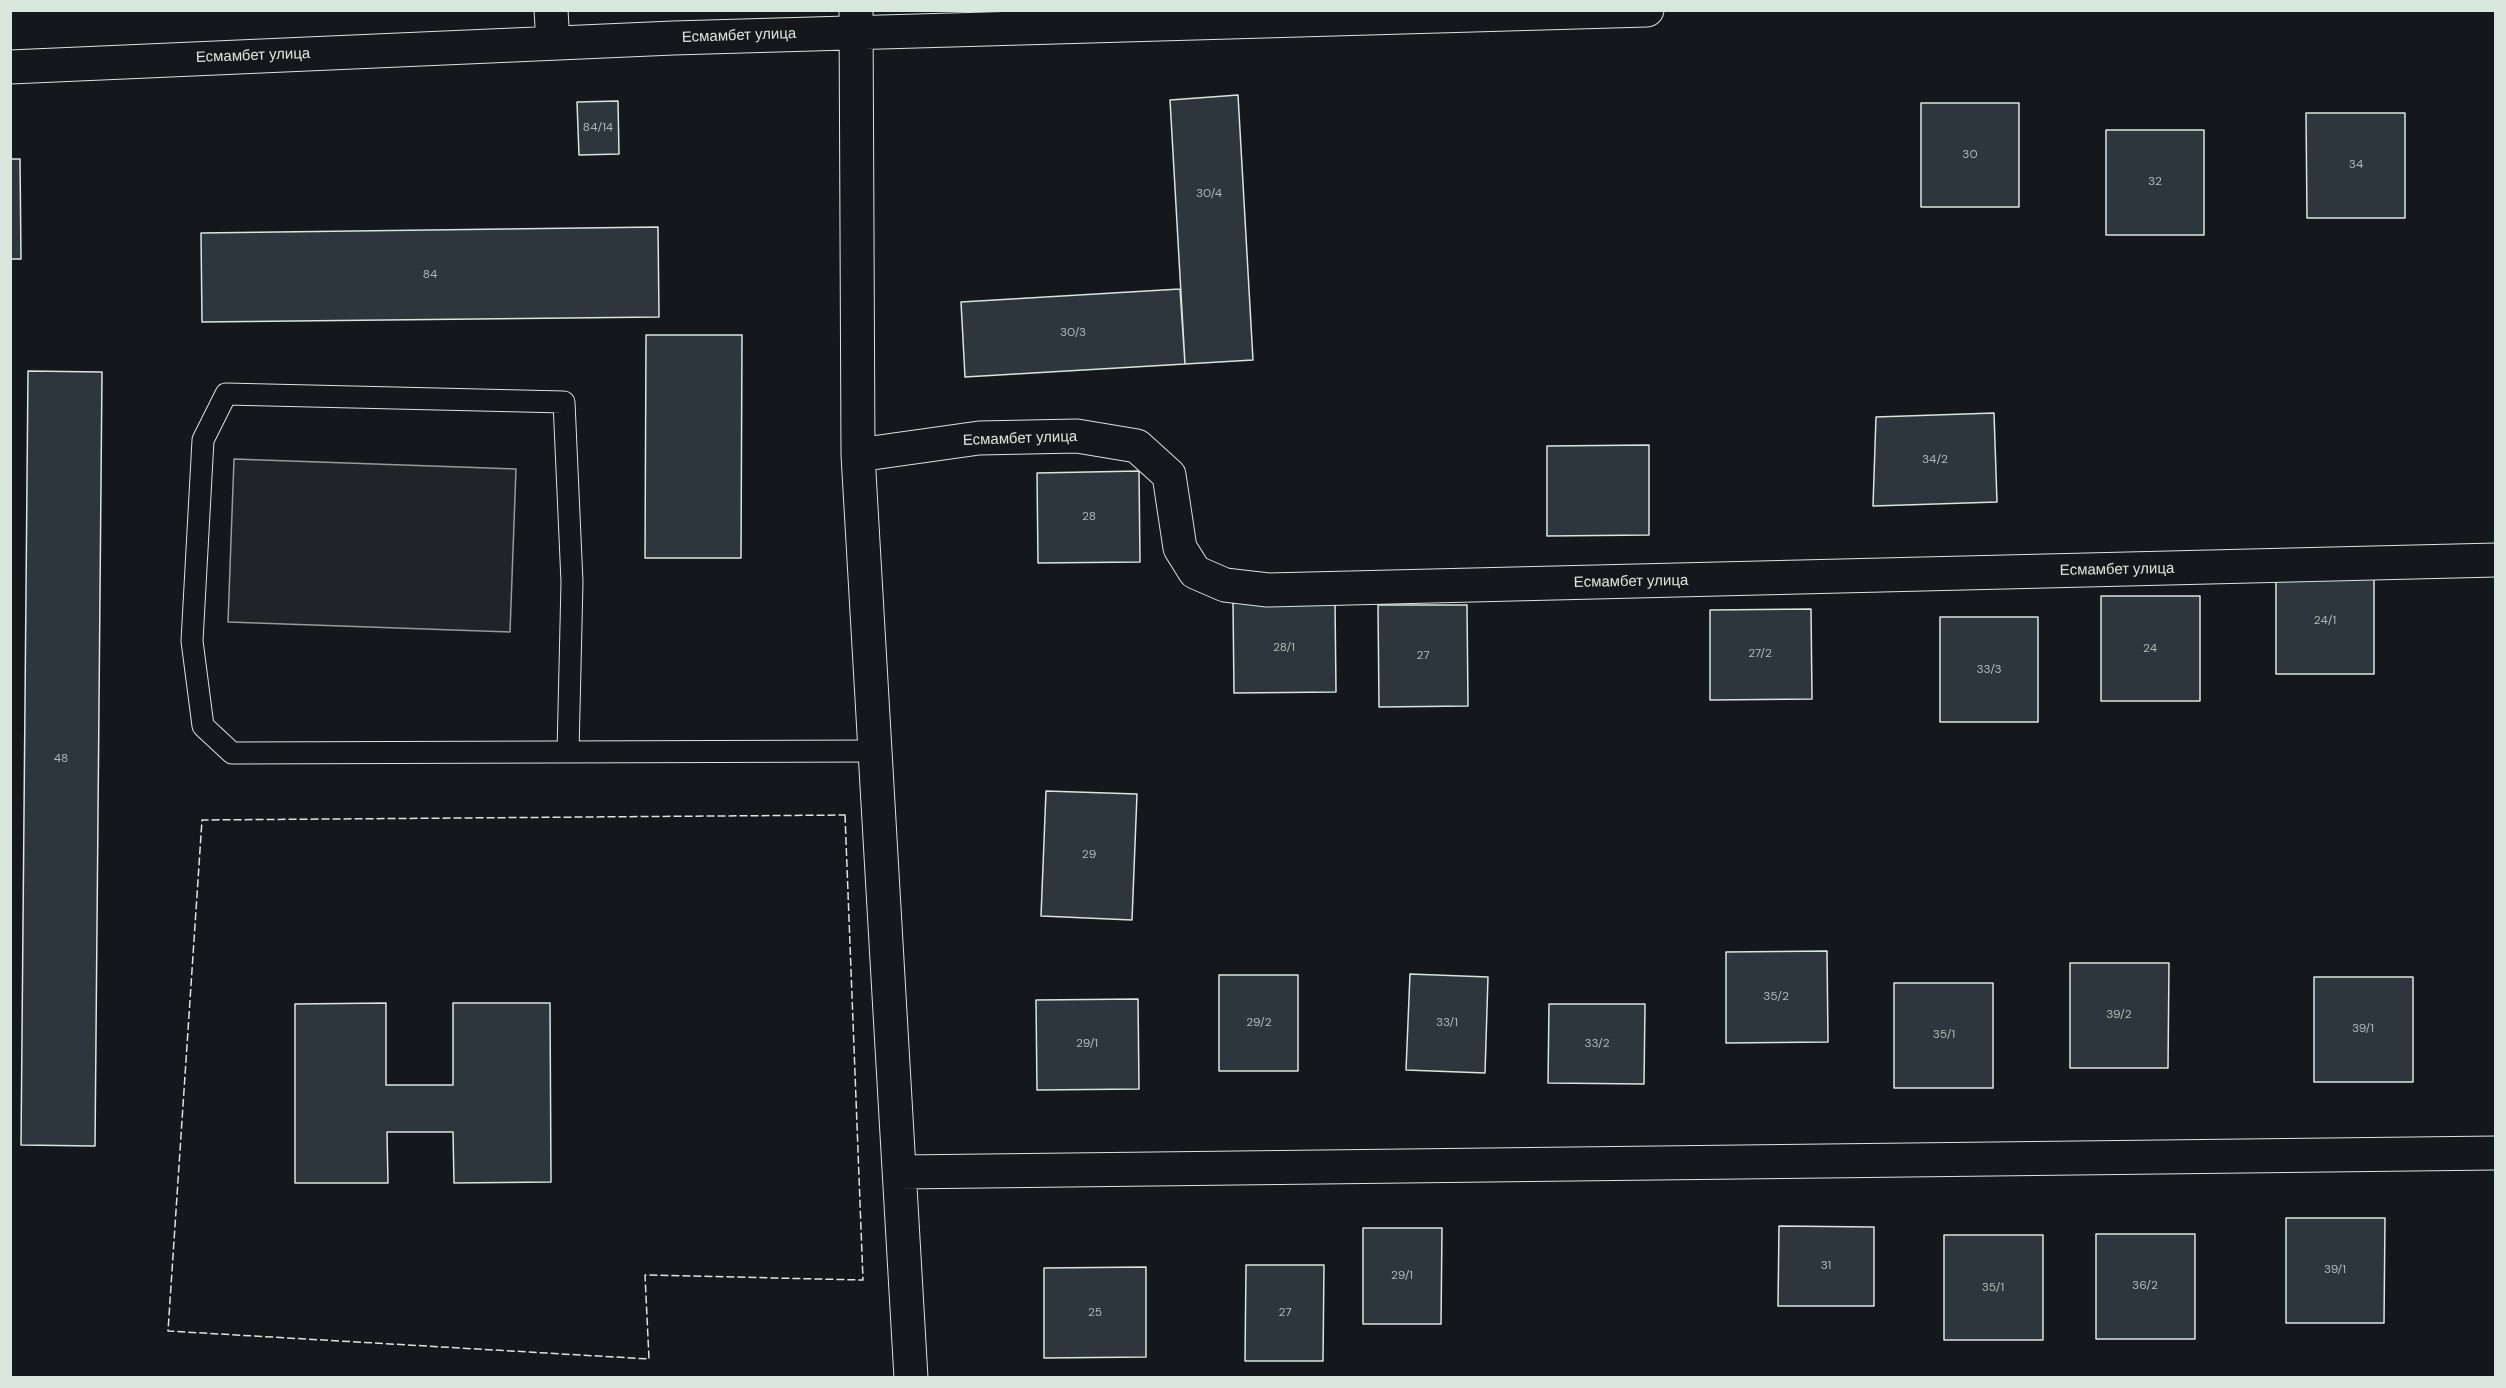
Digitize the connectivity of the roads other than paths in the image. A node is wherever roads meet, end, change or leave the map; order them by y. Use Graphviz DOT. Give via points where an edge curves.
graph roads {
  1 [pos="551,10"];
  2 [pos="1647,10"];
  3 [pos="1503,12"];
  4 [pos="1098,18"];
  5 [pos="857,22"];
  6 [pos="553,43"];
  7 [pos="10,67"];
  8 [pos="858,455"];
  9 [pos="2496,560"];
  10 [pos="876,751"];
  11 [pos="568,752"];
  12 [pos="2496,1153"];
  13 [pos="901,1172"];
  14 [pos="911,1377"];
  1 -- 6 [label="street"];
  2 -- 3 [label="street, Есмамбет улица"];
  3 -- 4 [label="street, Есмамбет улица"];
  4 -- 5 [label="street, Есмамбет улица"];
  5 -- 6 [label="street, Есмамбет улица"];
  5 -- 8 [label="street"];
  6 -- 7 [label="street, Есмамбет улица"];
  8 -- 9 [label="street, Есмамбет улица" via="979,438 1077,436 1137,446 1169,475 1180,548 1195,572 1225,585 1268,590"];
  8 -- 10 [label="street"];
  10 -- 11 [label="lane"];
  10 -- 13 [label="street"];
  11 -- 11 [label="lane" via="572,582 564,402 226,394 203,440 192,641 203,726 232,753"];
  12 -- 13 [label="street"];
  13 -- 14 [label="street"];
}
